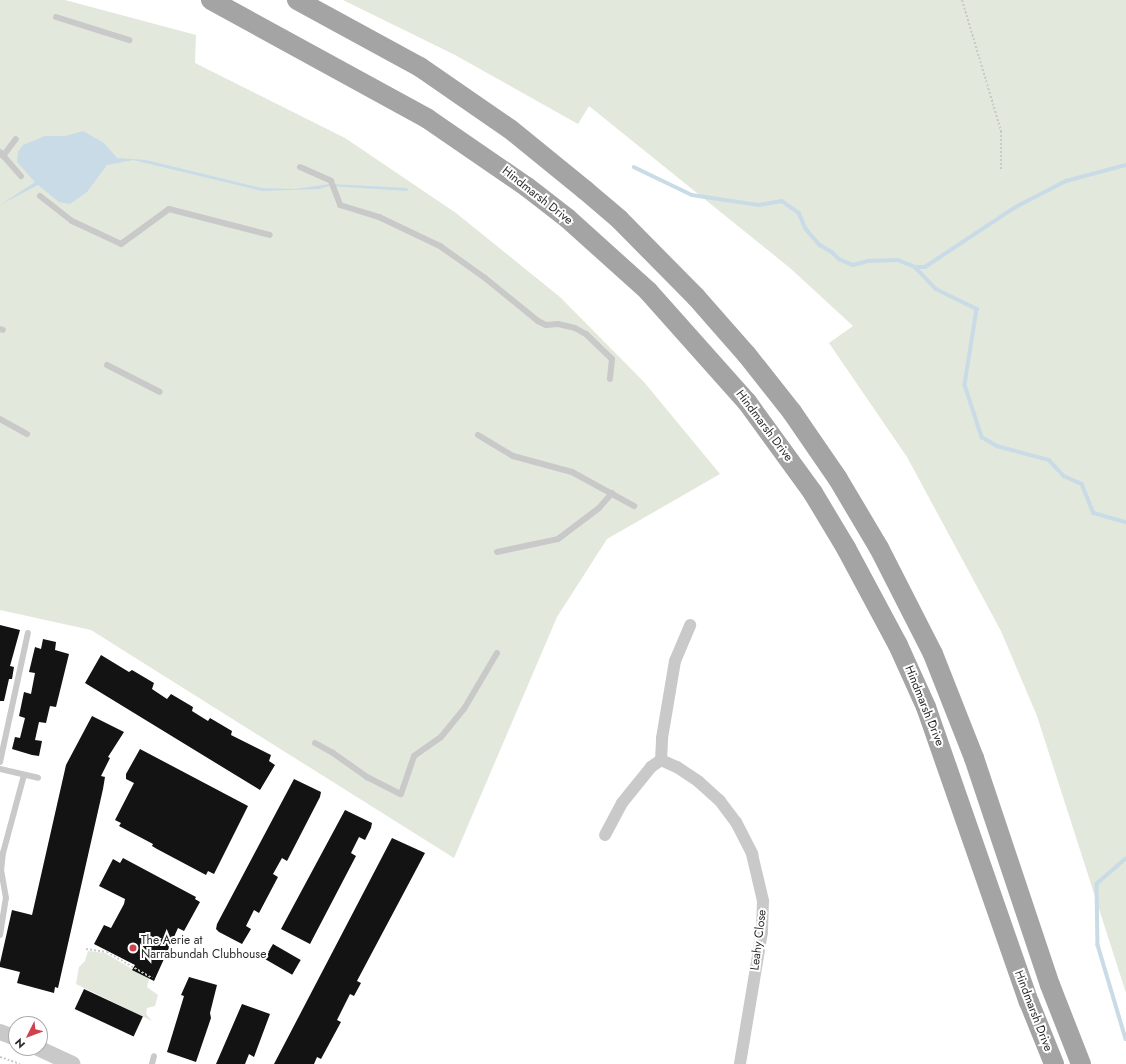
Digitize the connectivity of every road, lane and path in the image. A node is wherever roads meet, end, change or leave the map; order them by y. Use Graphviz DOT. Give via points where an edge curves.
graph roads {
  1 [pos="211,0"];
  2 [pos="297,0"];
  3 [pos="962,0"];
  4 [pos="56,17"];
  5 [pos="129,40"];
  6 [pos="16,139"];
  7 [pos="2,154"];
  8 [pos="300,166"];
  9 [pos="1001,170"];
  10 [pos="21,176"];
  11 [pos="40,196"];
  12 [pos="270,235"];
  13 [pos="107,365"];
  14 [pos="610,379"];
  15 [pos="160,392"];
  16 [pos="0,419"];
  17 [pos="27,434"];
  18 [pos="478,435"];
  19 [pos="612,493"];
  20 [pos="634,506"];
  21 [pos="497,552"];
  22 [pos="690,626"];
  23 [pos="28,633"];
  24 [pos="497,653"];
  25 [pos="315,743"];
  26 [pos="2,746"];
  27 [pos="661,760"];
  28 [pos="0,762"];
  29 [pos="0,769"];
  30 [pos="24,775"];
  31 [pos="38,778"];
  32 [pos="605,835"];
  33 [pos="0,935"];
  34 [pos="86,949"];
  35 [pos="152,978"];
  36 [pos="48,1053"];
  37 [pos="154,1056"];
  38 [pos="0,1057"];
  39 [pos="20,1064"];
  40 [pos="72,1064"];
  41 [pos="152,1064"];
  42 [pos="740,1064"];
  43 [pos="1054,1064"];
  44 [pos="1081,1064"];
  1 -- 43 [label="main road, Hindmarsh Drive" via="428,119 527,187 567,218 648,291 747,402 813,493 898,644 926,707 1029,1002"];
  2 -- 44 [label="main road, Hindmarsh Drive" via="420,67 510,129 585,190 624,224 696,297 747,354 792,412 838,479 880,548 933,654 974,758 1050,985"];
  3 -- 9 [label="path" via="1001,131"];
  4 -- 5 [label="lane"];
  6 -- 7 [label="lane"];
  7 -- 10 [label="lane"];
  8 -- 14 [label="lane" via="331,181 340,205 385,220 440,246 538,321 546,325 558,324 575,328 586,334 612,359"];
  11 -- 12 [label="lane" via="72,221 121,244 169,209"];
  13 -- 15 [label="lane"];
  16 -- 17 [label="lane"];
  18 -- 19 [label="lane" via="513,456 572,472"];
  19 -- 20 [label="lane"];
  19 -- 21 [label="lane" via="590,516 558,539"];
  22 -- 27 [label="street" via="675,661 662,738"];
  23 -- 26 [label="lane"];
  24 -- 25 [label="lane" via="453,723 441,737 414,756 401,794 367,778 333,752"];
  26 -- 28 [label="lane"];
  27 -- 32 [label="street" via="651,767 622,803"];
  27 -- 42 [label="street, Leahy Close" via="699,782 728,811 745,838 757,870 763,901 762,927"];
  29 -- 30 [label="lane"];
  30 -- 31 [label="lane"];
  30 -- 33 [label="lane" via="0,871 6,898"];
  34 -- 35 [label="path" via="107,952"];
  36 -- 40 [label="street"];
  37 -- 41 [label="lane"];
  38 -- 39 [label="path"];
}
